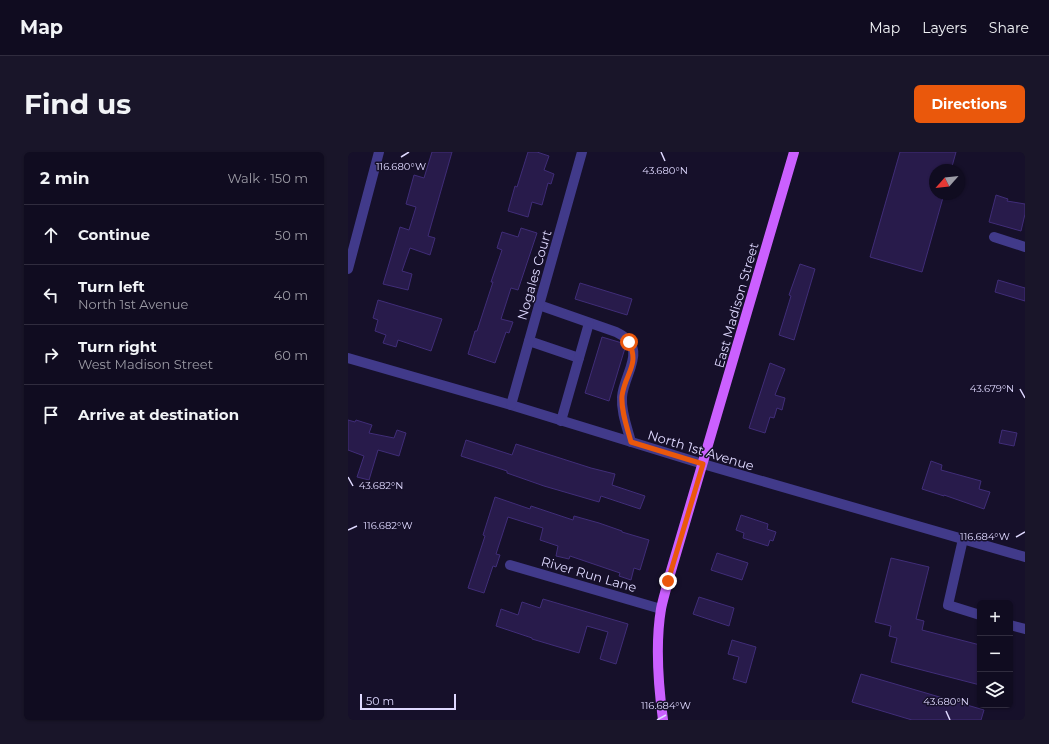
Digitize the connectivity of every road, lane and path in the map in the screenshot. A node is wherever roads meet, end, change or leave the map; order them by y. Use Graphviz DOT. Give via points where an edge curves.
graph roads {
  1 [pos="379,152"];
  2 [pos="582,152"];
  3 [pos="794,152"];
  4 [pos="994,237"];
  5 [pos="1025,247"];
  6 [pos="348,269"];
  7 [pos="539,305"];
  8 [pos="590,323"];
  9 [pos="529,341"];
  10 [pos="348,358"];
  11 [pos="580,358"];
  12 [pos="511,405"];
  13 [pos="561,421"];
  14 [pos="631,442"];
  15 [pos="703,464"];
  16 [pos="963,540"];
  17 [pos="1025,557"];
  18 [pos="510,565"];
  19 [pos="661,609"];
  20 [pos="977,614"];
  21 [pos="1013,626"];
  22 [pos="1025,630"];
  23 [pos="663,720"];
  1 -- 6 [label="street"];
  2 -- 7 [label="street, Nogales Court"];
  3 -- 15 [label="main road, East Madison Street"];
  4 -- 5 [label="street"];
  7 -- 8 [label="street"];
  7 -- 9 [label="street, Nogales Court"];
  8 -- 11 [label="street"];
  8 -- 14 [label="street" via="623,335 634,351 622,395 622,406"];
  9 -- 11 [label="street"];
  9 -- 12 [label="street, Nogales Court"];
  10 -- 12 [label="street, North 1st Avenue"];
  11 -- 13 [label="street"];
  12 -- 13 [label="street, North 1st Avenue"];
  13 -- 14 [label="street, North 1st Avenue"];
  14 -- 15 [label="street, North 1st Avenue"];
  15 -- 16 [label="street, North 1st Avenue"];
  15 -- 19 [label="main road, East Madison Street"];
  16 -- 17 [label="street, North 1st Avenue"];
  16 -- 20 [label="street" via="948,605"];
  18 -- 19 [label="street, River Run Lane"];
  19 -- 23 [label="main road, East Madison Street" via="657,655"];
  21 -- 22 [label="street"];
}
